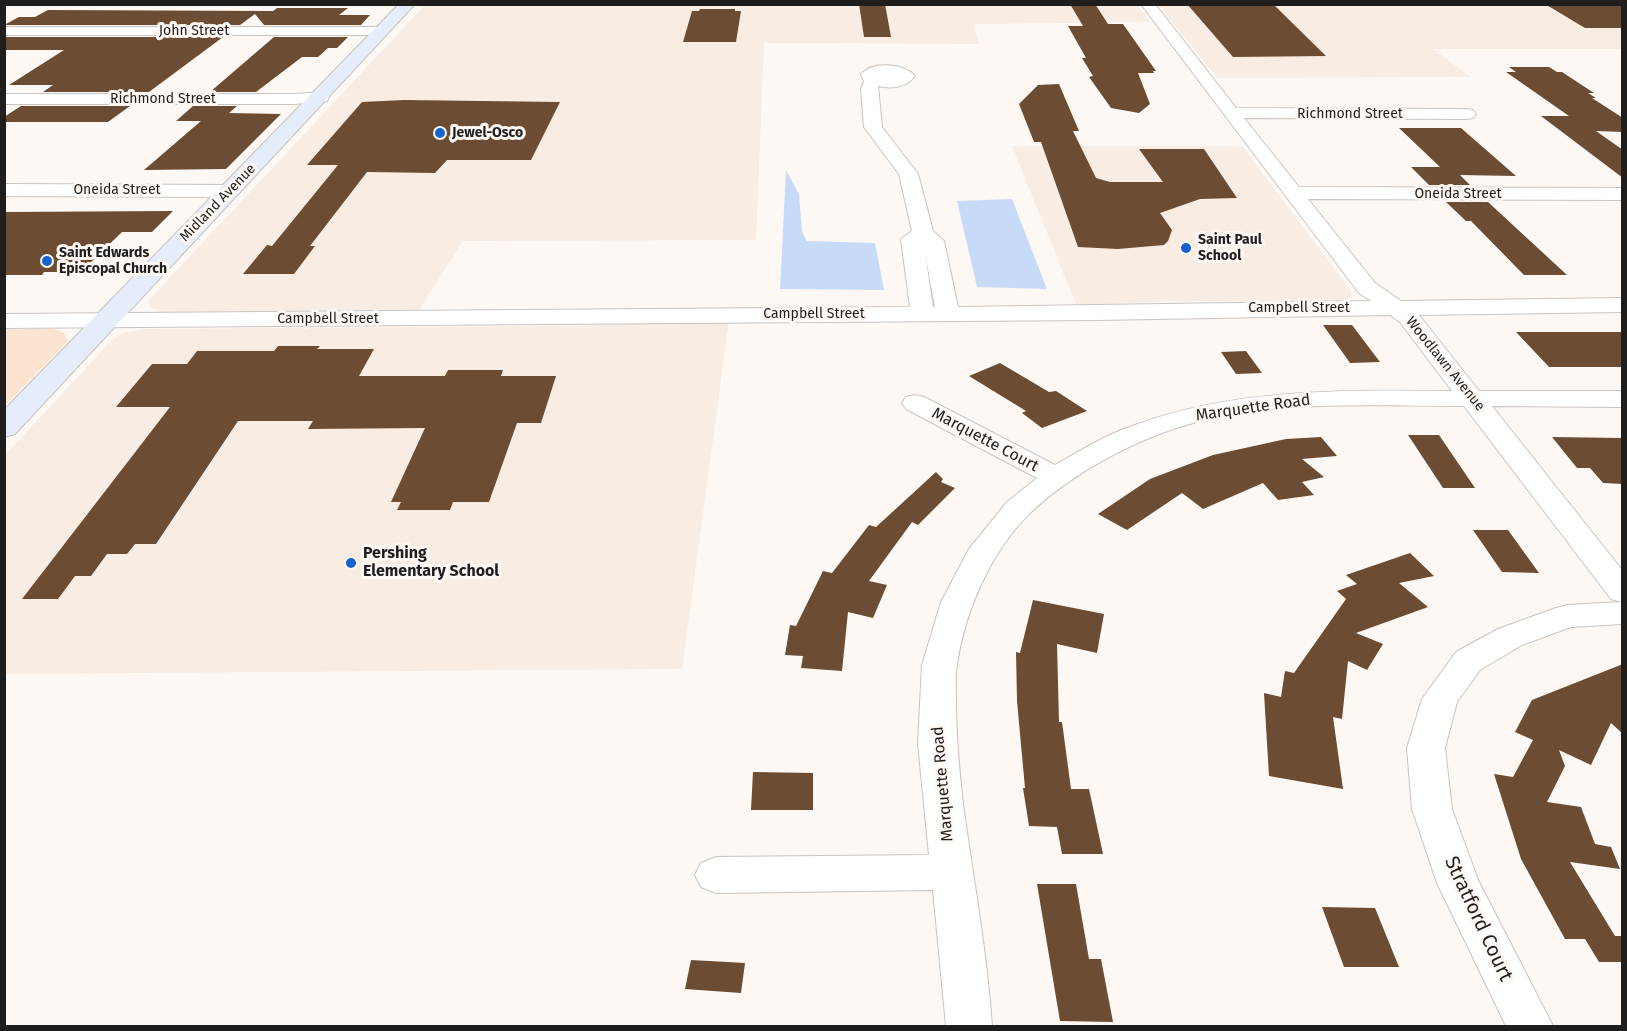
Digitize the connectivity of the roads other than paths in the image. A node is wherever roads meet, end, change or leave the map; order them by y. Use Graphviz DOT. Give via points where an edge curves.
graph roads {
  1 [pos="408,4"];
  2 [pos="1147,4"];
  3 [pos="4,31"];
  4 [pos="383,31"];
  5 [pos="873,80"];
  6 [pos="321,97"];
  7 [pos="4,99"];
  8 [pos="1233,113"];
  9 [pos="1467,114"];
  10 [pos="4,190"];
  11 [pos="230,190"];
  12 [pos="1294,193"];
  13 [pos="1623,194"];
  14 [pos="923,234"];
  15 [pos="1623,305"];
  16 [pos="1395,308"];
  17 [pos="922,313"];
  18 [pos="948,313"];
  19 [pos="4,321"];
  20 [pos="107,321"];
  21 [pos="1623,399"];
  22 [pos="1475,400"];
  23 [pos="915,403"];
  24 [pos="4,428"];
  25 [pos="1056,477"];
  26 [pos="1623,591"];
  27 [pos="1623,613"];
  28 [pos="952,872"];
  29 [pos="716,875"];
  30 [pos="969,1026"];
  31 [pos="1530,1026"];
  1 -- 4 [label="main road, Midland Avenue"];
  2 -- 8 [label="street, Woodlawn Avenue"];
  3 -- 4 [label="street, John Street"];
  4 -- 6 [label="main road, Midland Avenue"];
  5 -- 14 [label="street" via="869,89 873,128 908,174"];
  6 -- 7 [label="street, Richmond Street"];
  6 -- 11 [label="main road, Midland Avenue"];
  8 -- 9 [label="street, Richmond Street"];
  8 -- 12 [label="street, Woodlawn Avenue"];
  10 -- 11 [label="street, Oneida Street"];
  11 -- 20 [label="main road, Midland Avenue"];
  12 -- 13 [label="street, Oneida Street"];
  12 -- 16 [label="street, Woodlawn Avenue" via="1367,288"];
  14 -- 17 [label="street" via="912,239"];
  14 -- 18 [label="street" via="933,241"];
  15 -- 16 [label="street, Campbell Street"];
  16 -- 18 [label="street, Campbell Street"];
  16 -- 22 [label="street, Woodlawn Avenue" via="1408,317"];
  17 -- 18 [label="street, Campbell Street"];
  17 -- 20 [label="street, Campbell Street"];
  19 -- 20 [label="street, Campbell Street"];
  20 -- 24 [label="main road, Midland Avenue"];
  21 -- 22 [label="street, Marquette Road"];
  22 -- 25 [label="street, Marquette Road" via="1340,398 1264,403 1196,414 1140,432"];
  22 -- 26 [label="street, Woodlawn Avenue"];
  23 -- 25 [label="street, Marquette Court"];
  25 -- 28 [label="street, Marquette Road" via="1018,508 985,549 957,602 939,664 937,744"];
  27 -- 31 [label="street, Stratford Court" via="1568,616 1510,637 1468,661 1440,699 1426,748 1432,809 1458,884"];
  28 -- 29 [label="street"];
  28 -- 30 [label="street, Marquette Road"];
}
